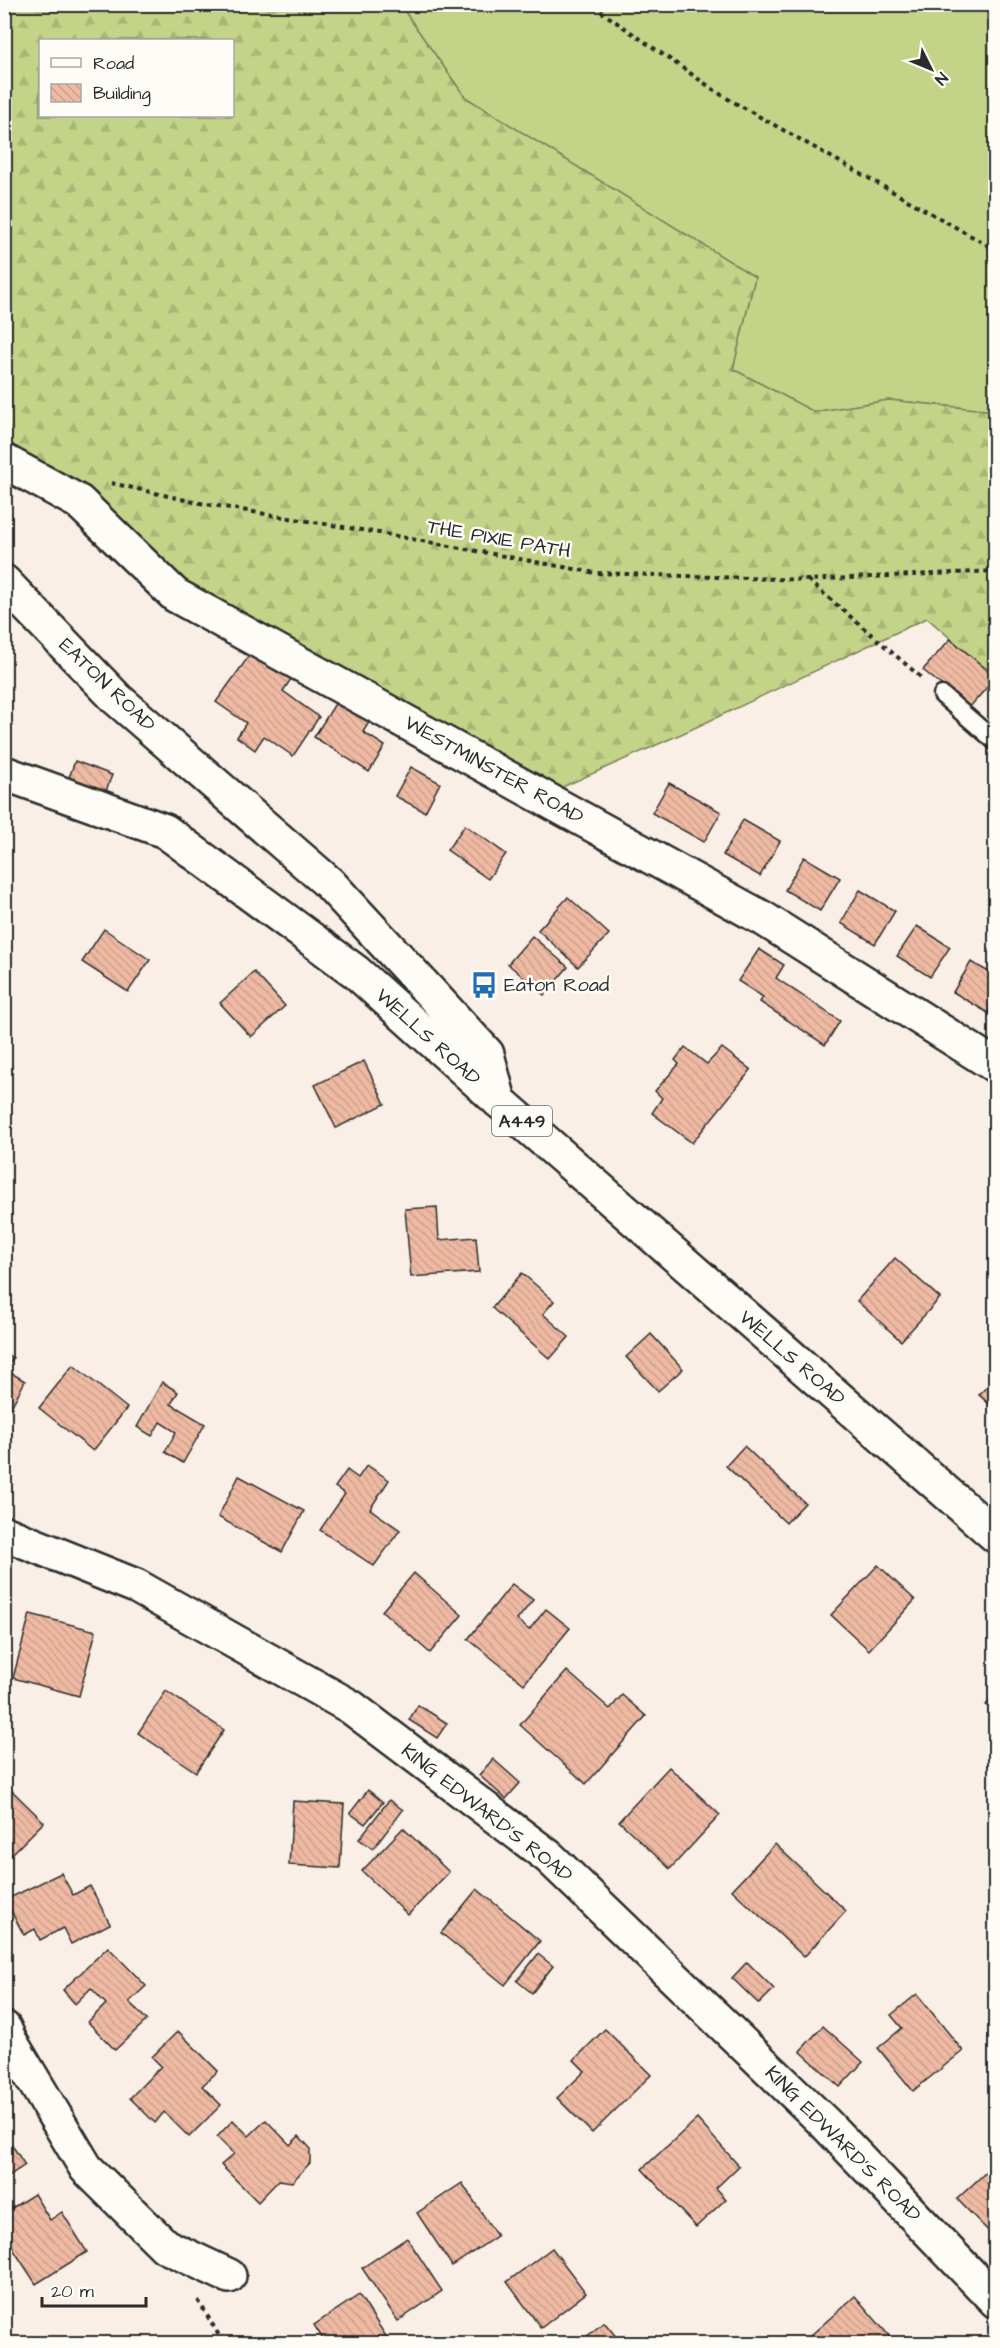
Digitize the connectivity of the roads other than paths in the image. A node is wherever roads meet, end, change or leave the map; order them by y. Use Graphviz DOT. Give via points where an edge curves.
graph roads {
  1 [pos="4,461"];
  2 [pos="4,582"];
  3 [pos="942,695"];
  4 [pos="996,742"];
  5 [pos="4,773"];
  6 [pos="996,1066"];
  7 [pos="499,1101"];
  8 [pos="4,1533"];
  9 [pos="996,1536"];
  10 [pos="4,2028"];
  11 [pos="229,2276"];
  12 [pos="996,2301"];
  1 -- 6 [label="main road, WESTMINSTER ROAD" via="79,502 175,595 764,919"];
  2 -- 7 [label="main road, EATON ROAD" via="117,699 328,884 487,1054"];
  3 -- 4 [label="lane"];
  5 -- 7 [label="main road, WELLS ROAD / A449" via="165,831 356,972"];
  7 -- 9 [label="main road, WELLS ROAD / A449"];
  8 -- 12 [label="main road, KING EDWARD'S ROAD" via="136,1586 351,1707 549,1857 825,2123"];
  10 -- 11 [label="main road" via="86,2168 165,2246"];
}
